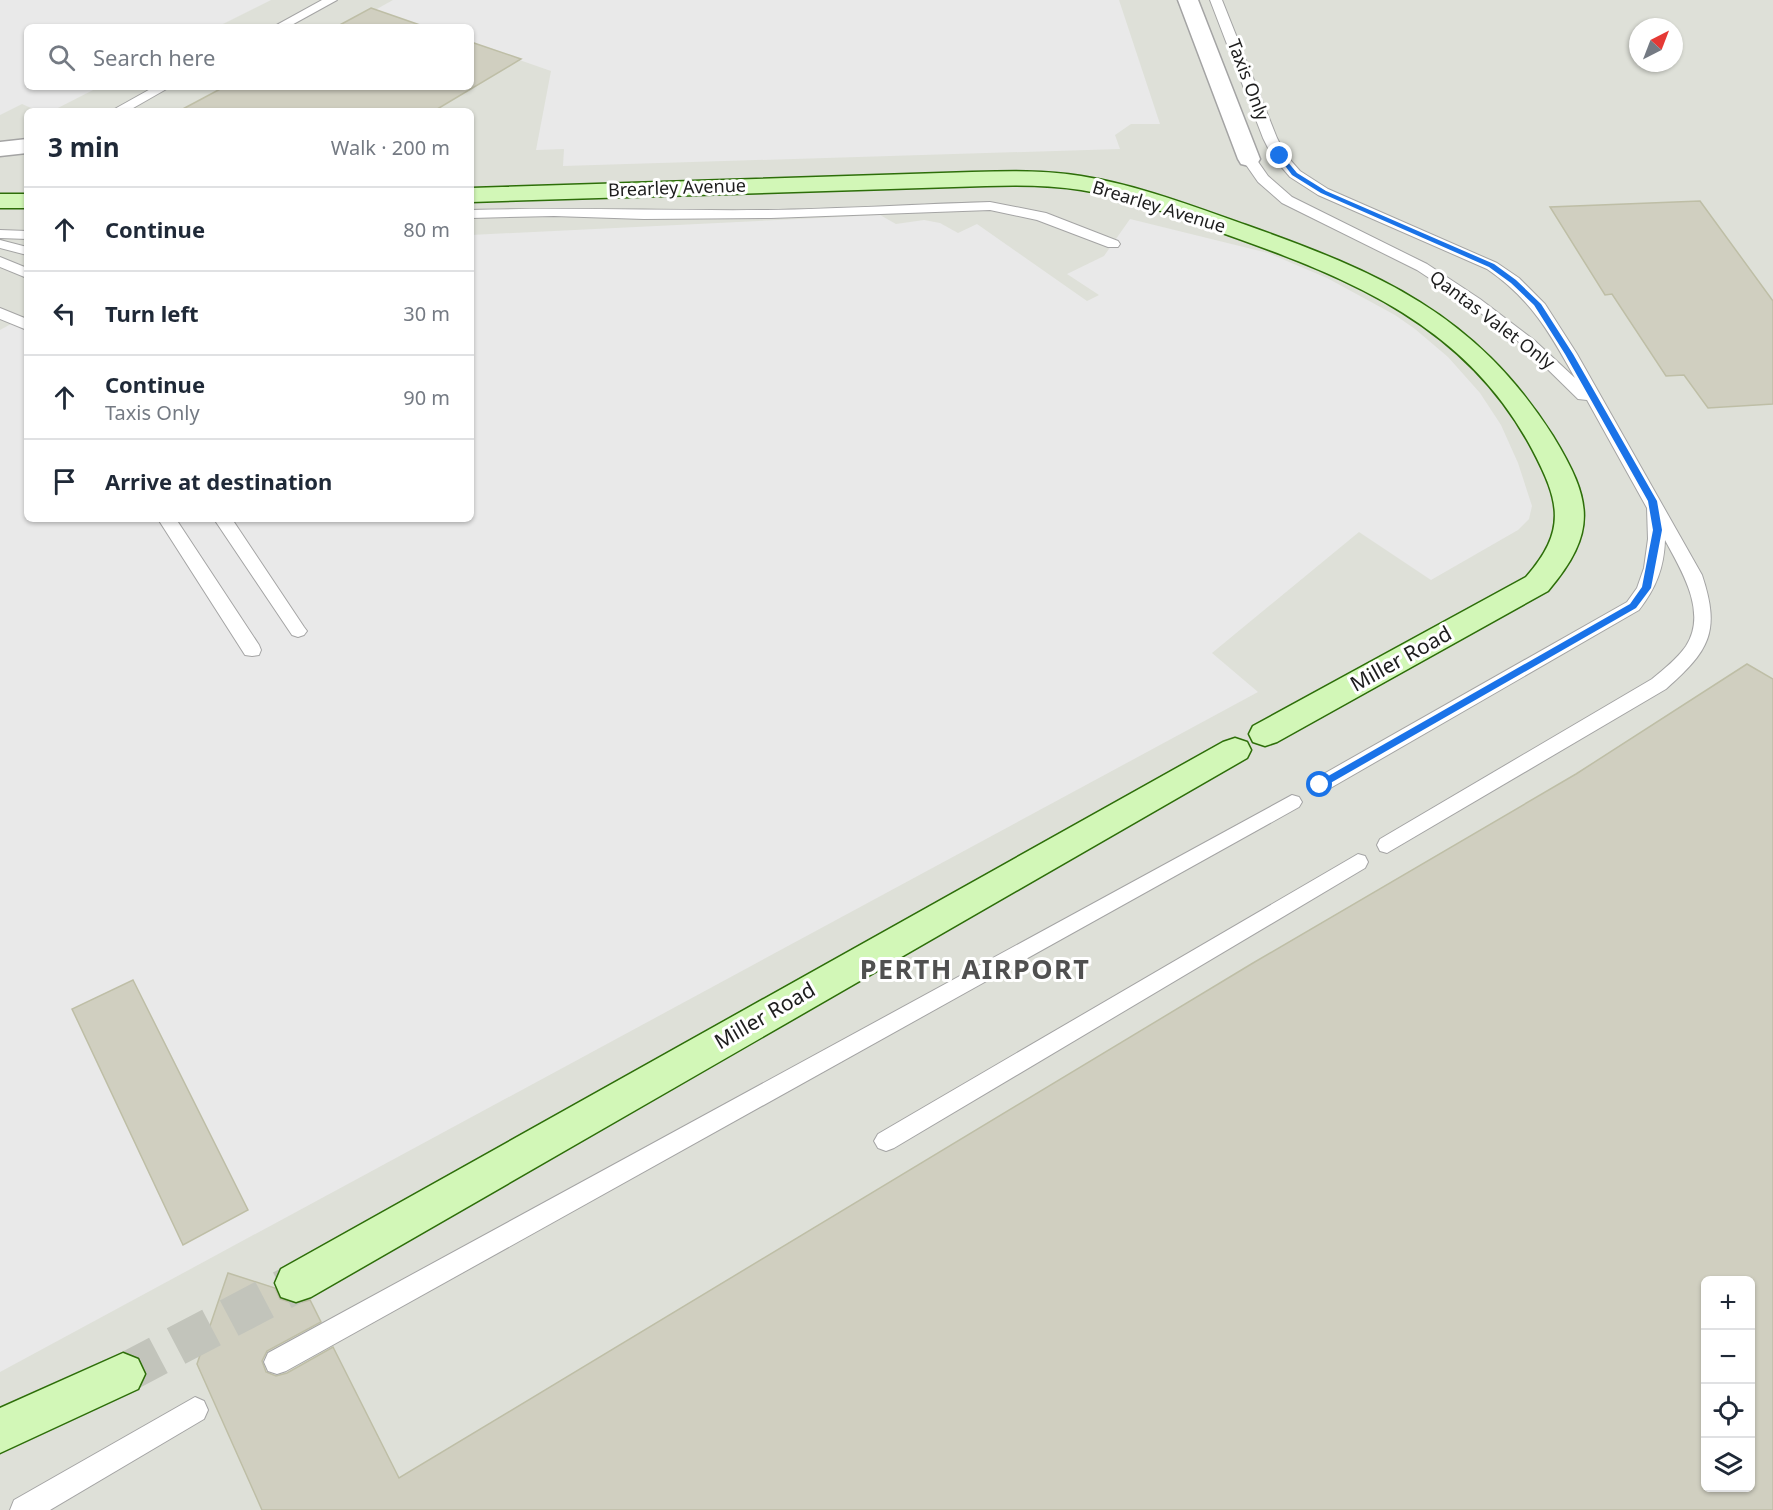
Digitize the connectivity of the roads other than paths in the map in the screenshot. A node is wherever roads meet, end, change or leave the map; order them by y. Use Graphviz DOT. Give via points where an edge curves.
graph roads {
  1 [pos="331,0"];
  2 [pos="1188,0"];
  3 [pos="1216,0"];
  4 [pos="285,24"];
  5 [pos="158,90"];
  6 [pos="124,108"];
  7 [pos="24,146"];
  8 [pos="0,149"];
  9 [pos="1249,159"];
  10 [pos="474,195"];
  11 [pos="0,201"];
  12 [pos="24,201"];
  13 [pos="474,214"];
  14 [pos="644,215"];
  15 [pos="0,221"];
  16 [pos="24,221"];
  17 [pos="474,225"];
  18 [pos="0,234"];
  19 [pos="24,234"];
  20 [pos="0,244"];
  21 [pos="1113,244"];
  22 [pos="24,251"];
  23 [pos="0,261"];
  24 [pos="24,273"];
  25 [pos="0,313"];
  26 [pos="24,325"];
  27 [pos="1606,420"];
  28 [pos="1653,501"];
  29 [pos="169,522"];
  30 [pos="225,522"];
  31 [pos="1537,584"];
  32 [pos="298,631"];
  33 [pos="252,650"];
  34 [pos="1320,785"];
  35 [pos="1292,802"];
  36 [pos="1387,845"];
  37 [pos="1358,862"];
  38 [pos="886,1141"];
  39 [pos="296,1283"];
  40 [pos="278,1362"];
  41 [pos="123,1374"];
  42 [pos="195,1410"];
  43 [pos="0,1431"];
  44 [pos="24,1510"];
  1 -- 4 [label="lane"];
  2 -- 9 [label="street"];
  3 -- 27 [label="lane, Taxis Only" via="1270,138 1295,174 1323,192 1492,266 1514,281 1537,304"];
  5 -- 6 [label="lane"];
  7 -- 8 [label="street"];
  9 -- 27 [label="lane, Qantas Valet Only" via="1263,179 1287,200 1422,267 1475,302 1529,343"];
  10 -- 31 [label="main road, Brearley Avenue" via="972,178 1048,179 1144,199 1281,246 1372,284 1436,325 1502,386 1556,467 1569,506 1568,538 1557,560"];
  11 -- 12 [label="main road"];
  13 -- 14 [label="lane"];
  14 -- 17 [label="lane"];
  14 -- 21 [label="lane" via="990,206 1041,216"];
  15 -- 16 [label="lane"];
  18 -- 19 [label="lane"];
  20 -- 22 [label="lane"];
  23 -- 24 [label="lane"];
  25 -- 26 [label="lane"];
  27 -- 28 [label="lane"];
  28 -- 34 [label="lane" via="1657,530 1652,568 1647,588 1633,606"];
  28 -- 36 [label="lane" via="1694,575 1703,600 1704,625 1686,662 1659,684"];
  29 -- 33 [label="lane"];
  30 -- 32 [label="lane"];
  31 -- 39 [label="main road, Miller Road" via="1250,742"];
  35 -- 40 [label="lane"];
  37 -- 38 [label="lane"];
  41 -- 43 [label="main road"];
  42 -- 44 [label="lane"];
}
